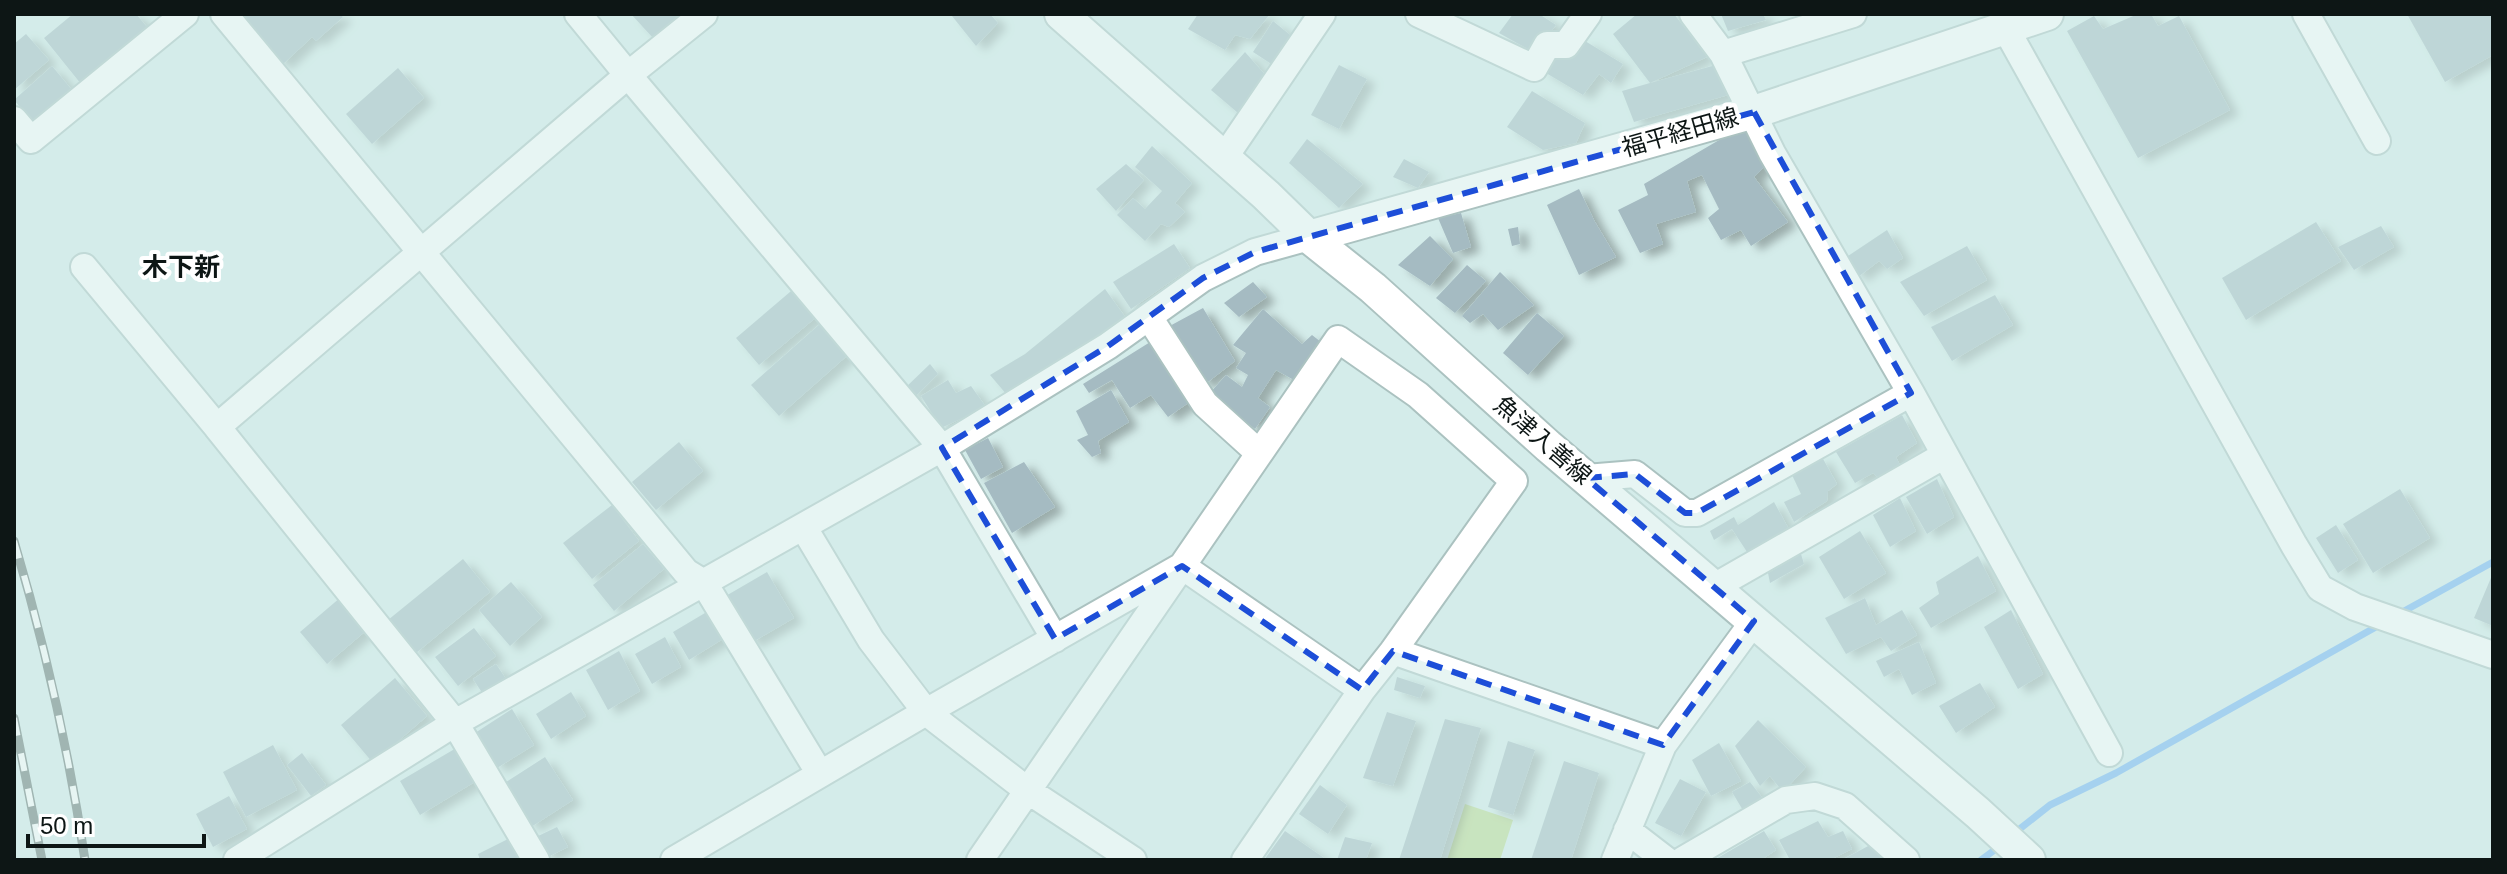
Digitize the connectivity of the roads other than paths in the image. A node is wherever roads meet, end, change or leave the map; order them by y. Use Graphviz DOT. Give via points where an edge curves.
graph roads {
  1 [pos="185,14"];
  2 [pos="224,14"];
  3 [pos="578,14"];
  4 [pos="704,14"];
  5 [pos="1061,14"];
  6 [pos="1322,14"];
  7 [pos="1419,14"];
  8 [pos="1588,14"];
  9 [pos="1693,14"];
  10 [pos="1853,14"];
  11 [pos="2306,14"];
  12 [pos="2029,19"];
  13 [pos="1723,54"];
  14 [pos="628,75"];
  15 [pos="1754,112"];
  16 [pos="14,120"];
  17 [pos="2377,141"];
  18 [pos="1224,158"];
  19 [pos="1309,237"];
  20 [pos="423,252"];
  21 [pos="84,267"];
  22 [pos="1149,317"];
  23 [pos="1911,393"];
  24 [pos="217,427"];
  25 [pos="942,448"];
  26 [pos="1259,453"];
  27 [pos="1945,455"];
  28 [pos="1586,478"];
  29 [pos="804,528"];
  30 [pos="1182,566"];
  31 [pos="704,583"];
  32 [pos="1714,587"];
  33 [pos="1754,621"];
  34 [pos="1055,639"];
  35 [pos="1393,651"];
  36 [pos="2493,655"];
  37 [pos="1362,690"];
  38 [pos="926,712"];
  39 [pos="455,723"];
  40 [pos="1663,745"];
  41 [pos="2109,753"];
  42 [pos="820,774"];
  43 [pos="1027,790"];
  44 [pos="1627,830"];
  45 [pos="237,860"];
  46 [pos="536,860"];
  47 [pos="674,860"];
  48 [pos="980,860"];
  49 [pos="1133,860"];
  50 [pos="1245,860"];
  51 [pos="1615,860"];
  52 [pos="1666,860"];
  53 [pos="1683,860"];
  54 [pos="1906,860"];
  55 [pos="2029,860"];
  1 -- 16 [label="street" via="31,140"];
  2 -- 20 [label="street"];
  3 -- 14 [label="street"];
  4 -- 14 [label="street"];
  5 -- 18 [label="main road, 魚津入善線"];
  6 -- 18 [label="street"];
  7 -- 8 [label="street" via="1534,68 1547,45 1566,45"];
  9 -- 13 [label="street"];
  10 -- 13 [label="street"];
  11 -- 17 [label="street"];
  12 -- 15 [label="main road, 福平経田線"];
  12 -- 36 [label="street" via="2320,588 2355,607"];
  13 -- 15 [label="street"];
  14 -- 20 [label="street"];
  14 -- 25 [label="street"];
  15 -- 19 [label="main road, 福平経田線"];
  15 -- 23 [label="street" via="1772,153"];
  18 -- 19 [label="main road, 魚津入善線"];
  19 -- 22 [label="street" via="1255,252 1203,278"];
  19 -- 28 [label="main road, 魚津入善線"];
  20 -- 24 [label="street"];
  20 -- 31 [label="street" via="686,572"];
  21 -- 24 [label="street"];
  22 -- 25 [label="street"];
  22 -- 26 [label="street" via="1205,404"];
  23 -- 27 [label="street"];
  23 -- 28 [label="street" via="1697,513 1685,513 1635,474"];
  24 -- 39 [label="street"];
  25 -- 29 [label="street"];
  25 -- 34 [label="street"];
  26 -- 30 [label="street"];
  26 -- 35 [label="street" via="1338,339 1418,395 1514,481"];
  27 -- 32 [label="street"];
  27 -- 41 [label="street"];
  28 -- 32 [label="main road, 魚津入善線"];
  29 -- 31 [label="street"];
  29 -- 38 [label="street" via="871,640"];
  30 -- 34 [label="street"];
  30 -- 37 [label="street"];
  30 -- 43 [label="street"];
  31 -- 39 [label="street"];
  31 -- 42 [label="street"];
  32 -- 33 [label="main road, 魚津入善線"];
  33 -- 40 [label="street"];
  33 -- 55 [label="main road, 魚津入善線"];
  34 -- 38 [label="street"];
  35 -- 37 [label="street"];
  35 -- 40 [label="street"];
  37 -- 50 [label="street"];
  38 -- 42 [label="street"];
  38 -- 43 [label="street"];
  39 -- 45 [label="street"];
  39 -- 46 [label="street"];
  40 -- 44 [label="street"];
  42 -- 47 [label="street"];
  43 -- 48 [label="street"];
  43 -- 49 [label="street"];
  44 -- 51 [label="street"];
  44 -- 52 [label="street"];
  53 -- 54 [label="street" via="1786,800 1815,796 1845,806"];
}
